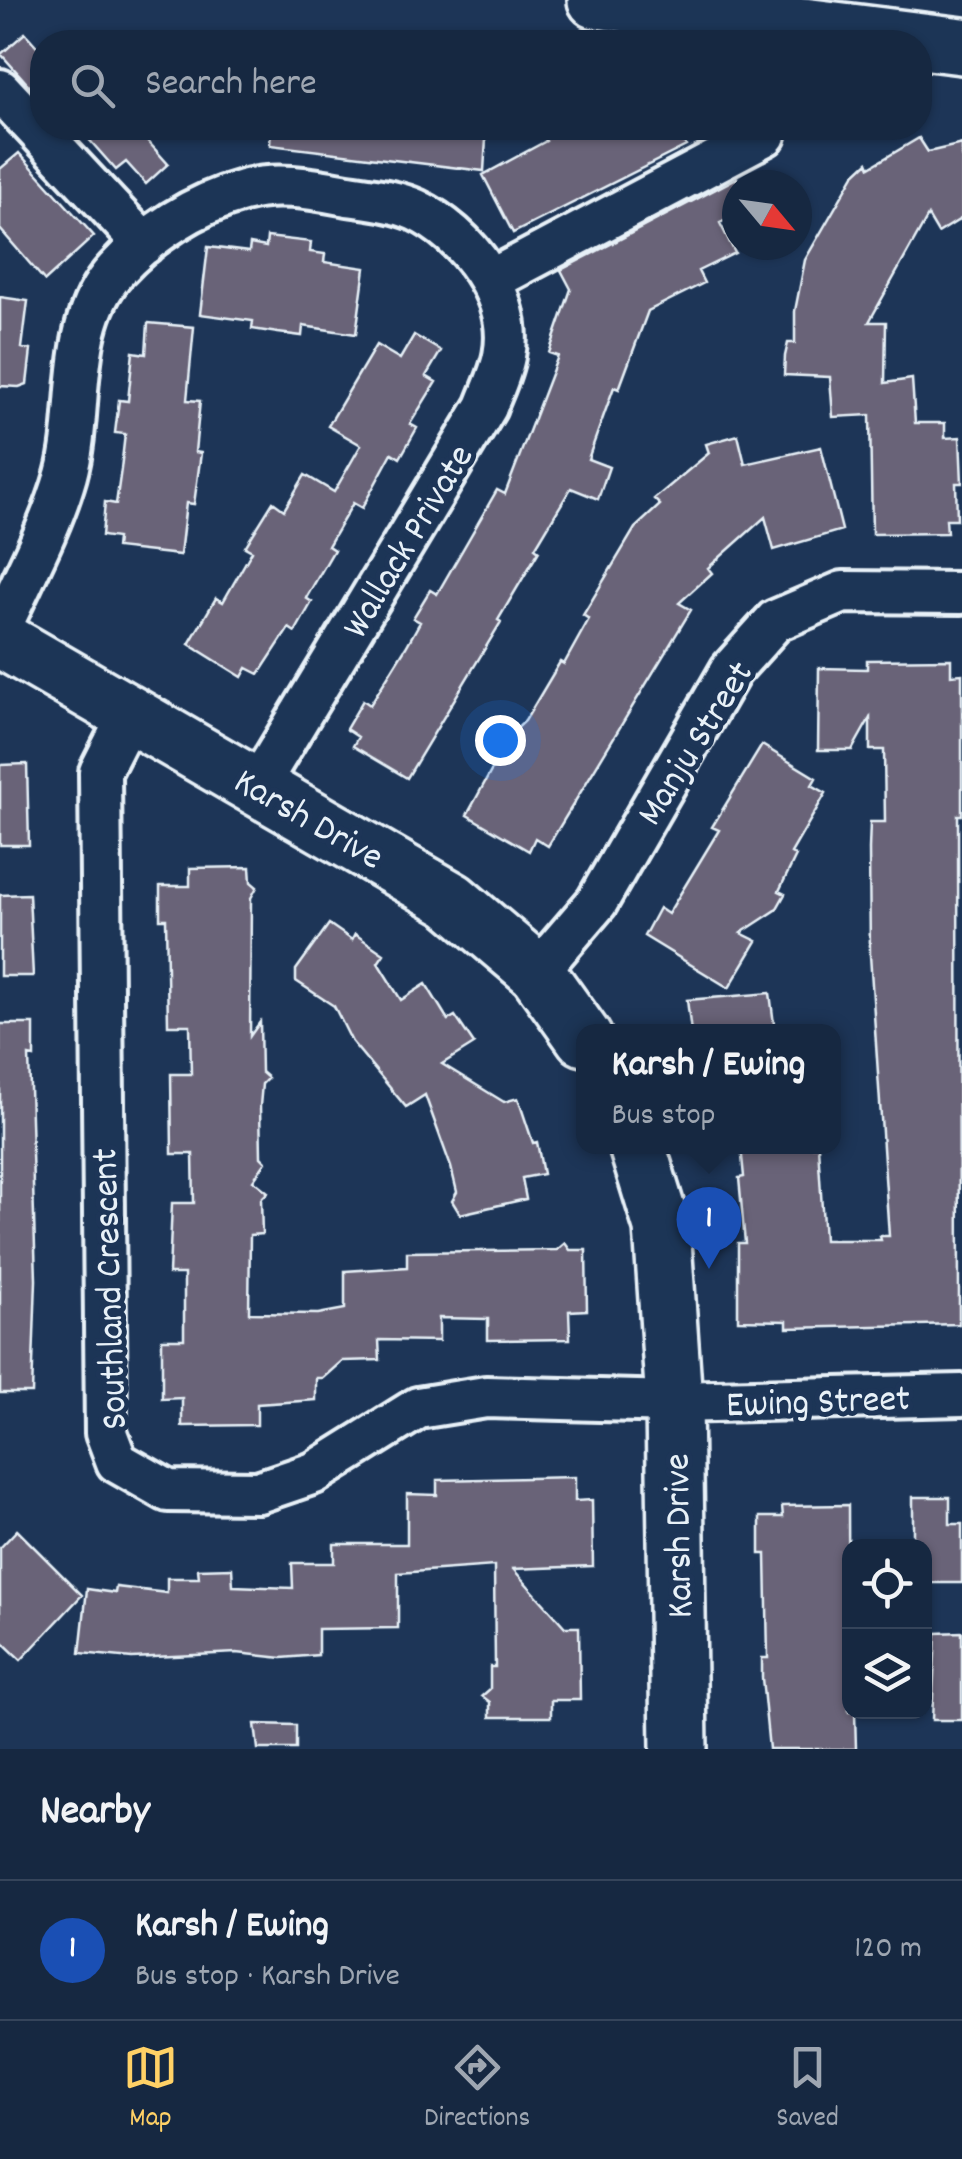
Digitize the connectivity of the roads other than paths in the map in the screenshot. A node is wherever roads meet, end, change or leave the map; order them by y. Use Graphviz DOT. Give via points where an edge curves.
graph roads {
  1 [pos="596,0"];
  2 [pos="835,30"];
  3 [pos="932,42"];
  4 [pos="962,46"];
  5 [pos="0,90"];
  6 [pos="30,122"];
  7 [pos="47,140"];
  8 [pos="754,140"];
  9 [pos="144,244"];
  10 [pos="491,280"];
  11 [pos="962,593"];
  12 [pos="0,628"];
  13 [pos="0,639"];
  14 [pos="129,715"];
  15 [pos="258,786"];
  16 [pos="537,972"];
  17 [pos="576,1027"];
  18 [pos="640,1154"];
  19 [pos="962,1395"];
  20 [pos="674,1402"];
  21 [pos="679,1749"];
  1 -- 2 [label="street"];
  3 -- 4 [label="street"];
  5 -- 6 [label="street"];
  7 -- 9 [label="street"];
  8 -- 10 [label="street"];
  9 -- 10 [label="street, Wallack Private" via="162,228 244,190 315,189 412,208 440,222"];
  9 -- 12 [label="street, Wallack Private" via="112,273 96,300 67,472"];
  10 -- 15 [label="street, Wallack Private" via="504,317 504,355 486,407"];
  11 -- 16 [label="street, Manju Street" via="843,592 775,622 731,670 597,902"];
  13 -- 14 [label="street, Karsh Drive"];
  14 -- 15 [label="street, Karsh Drive"];
  14 -- 20 [label="street, Southland Crescent" via="100,772 106,1433 117,1462 168,1491 258,1492 314,1473 418,1408 486,1397"];
  15 -- 16 [label="street, Karsh Drive" via="452,900"];
  16 -- 17 [label="street, Karsh Drive"];
  18 -- 20 [label="street, Karsh Drive" via="662,1226"];
  19 -- 20 [label="street, Ewing Street"];
  20 -- 21 [label="street, Karsh Drive"];
}
